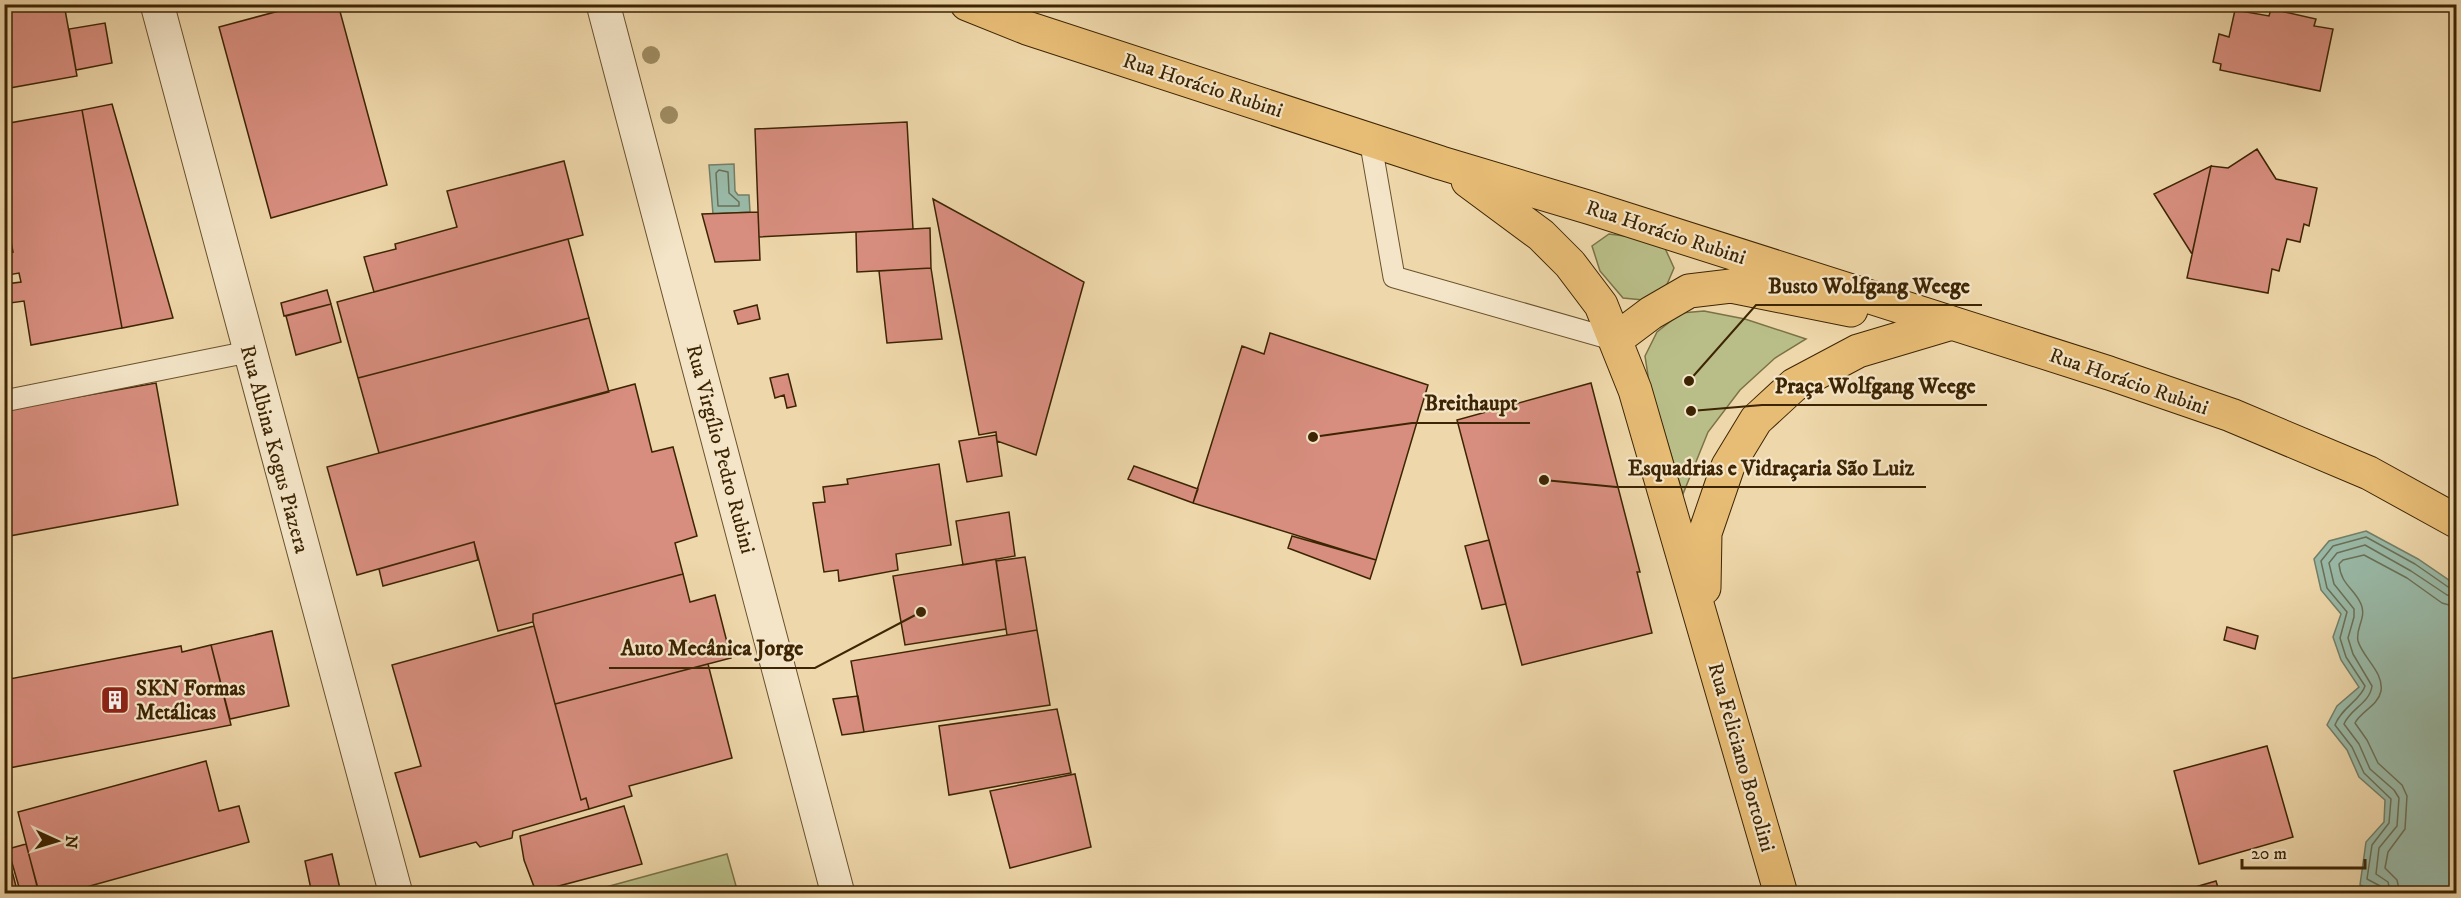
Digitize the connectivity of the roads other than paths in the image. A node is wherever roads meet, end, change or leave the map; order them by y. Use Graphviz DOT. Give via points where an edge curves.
graph roads {
  1 [pos="157,4"];
  2 [pos="603,4"];
  3 [pos="967,4"];
  4 [pos="1370,139"];
  5 [pos="1441,163"];
  6 [pos="1908,310"];
  7 [pos="1952,323"];
  8 [pos="1615,340"];
  9 [pos="248,352"];
  10 [pos="4,400"];
  11 [pos="2457,521"];
  12 [pos="1703,620"];
  13 [pos="396,894"];
  14 [pos="838,894"];
  15 [pos="1781,894"];
  1 -- 9 [label="street, Rua Albina Kogus Piazera"];
  2 -- 14 [label="street, Rua Virgílio Pedro Rubini"];
  3 -- 4 [label="main road, Rua Horácio Rubini" via="1027,28"];
  4 -- 5 [label="main road, Rua Horácio Rubini"];
  4 -- 8 [label="lane" via="1394,277"];
  5 -- 6 [label="main road, Rua Horácio Rubini"];
  5 -- 8 [label="main road, Rua Feliciano Bortolini" via="1504,206 1570,264 1601,305"];
  6 -- 7 [label="main road, Rua Horácio Rubini"];
  6 -- 8 [label="main road" via="1845,309 1731,286 1689,291"];
  7 -- 11 [label="main road, Rua Horácio Rubini" via="2231,415 2369,473"];
  7 -- 12 [label="main road, Rua Feliciano Bortolini" via="1858,351 1794,385 1756,420 1728,466 1705,533"];
  8 -- 12 [label="main road, Rua Feliciano Bortolini" via="1635,390"];
  9 -- 10 [label="lane"];
  9 -- 13 [label="street, Rua Albina Kogus Piazera"];
  12 -- 15 [label="main road, Rua Feliciano Bortolini"];
}
